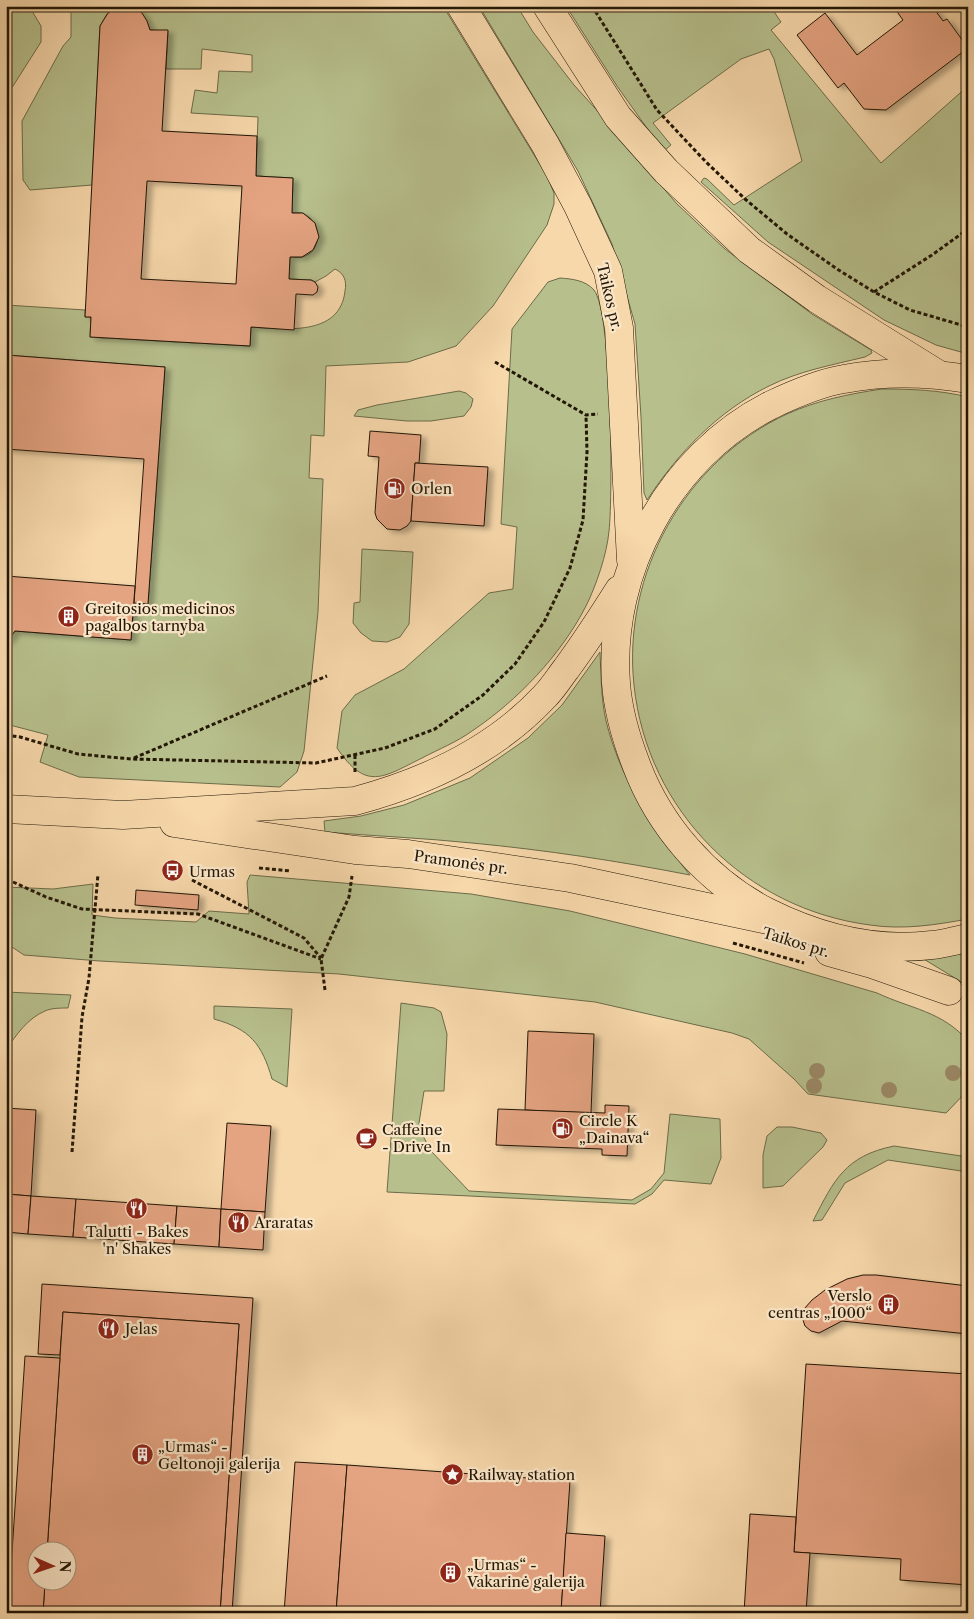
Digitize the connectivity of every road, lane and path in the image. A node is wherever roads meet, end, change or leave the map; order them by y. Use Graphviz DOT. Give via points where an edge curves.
graph roads {
  1 [pos="460,6"];
  2 [pos="548,6"];
  3 [pos="592,6"];
  4 [pos="968,228"];
  5 [pos="874,292"];
  6 [pos="968,327"];
  7 [pos="495,362"];
  8 [pos="937,374"];
  9 [pos="968,379"];
  10 [pos="629,571"];
  11 [pos="327,676"];
  12 [pos="6,735"];
  13 [pos="132,759"];
  14 [pos="6,809"];
  15 [pos="123,815"];
  16 [pos="259,868"];
  17 [pos="296,871"];
  18 [pos="98,874"];
  19 [pos="343,875"];
  20 [pos="361,877"];
  21 [pos="192,880"];
  22 [pos="13,882"];
  23 [pos="351,883"];
  24 [pos="642,894"];
  25 [pos="96,910"];
  26 [pos="796,926"];
  27 [pos="968,938"];
  28 [pos="841,941"];
  29 [pos="731,942"];
  30 [pos="321,958"];
  31 [pos="813,965"];
  32 [pos="326,990"];
  33 [pos="958,998"];
  34 [pos="72,1152"];
  1 -- 10 [label="main road, Taikos pr." via="545,144 608,271 619,328"];
  2 -- 8 [label="main road" via="618,117 666,171 749,250 817,299"];
  3 -- 5 [label="path" via="657,110 706,162 787,234"];
  4 -- 5 [label="path"];
  5 -- 6 [label="path" via="910,310"];
  7 -- 13 [label="path" via="586,415 583,520 570,568 544,622 515,664 483,695 435,729 385,748 316,764"];
  8 -- 9 [label="main road"];
  8 -- 10 [label="main road" via="890,373 842,379 796,393 752,415 713,444 679,479 652,519"];
  10 -- 15 [label="main road, Pramonės pr." via="586,642 546,695 509,731 437,773 355,801"];
  10 -- 26 [label="main road" via="617,631 616,684 626,736 644,786 672,831 707,870 749,902"];
  11 -- 13 [label="path"];
  12 -- 13 [label="path" via="78,754"];
  14 -- 15 [label="main road, Pramonės pr."];
  15 -- 24 [label="main road, Pramonės pr." via="355,850 485,864"];
  16 -- 17 [label="path"];
  18 -- 25 [label="path"];
  19 -- 20 [label="path"];
  21 -- 30 [label="path" via="304,938"];
  22 -- 25 [label="path" via="46,897 82,909"];
  23 -- 30 [label="path" via="349,897"];
  24 -- 26 [label="main road, Pramonės pr."];
  24 -- 33 [label="main road, Taikos pr." via="872,964"];
  25 -- 30 [label="path" via="198,914"];
  25 -- 34 [label="path" via="82,1017"];
  26 -- 28 [label="main road"];
  27 -- 28 [label="main road" via="933,945 898,946"];
  28 -- 33 [label="main road, Taikos pr." via="901,964"];
  29 -- 31 [label="path"];
  30 -- 32 [label="path"];
}
